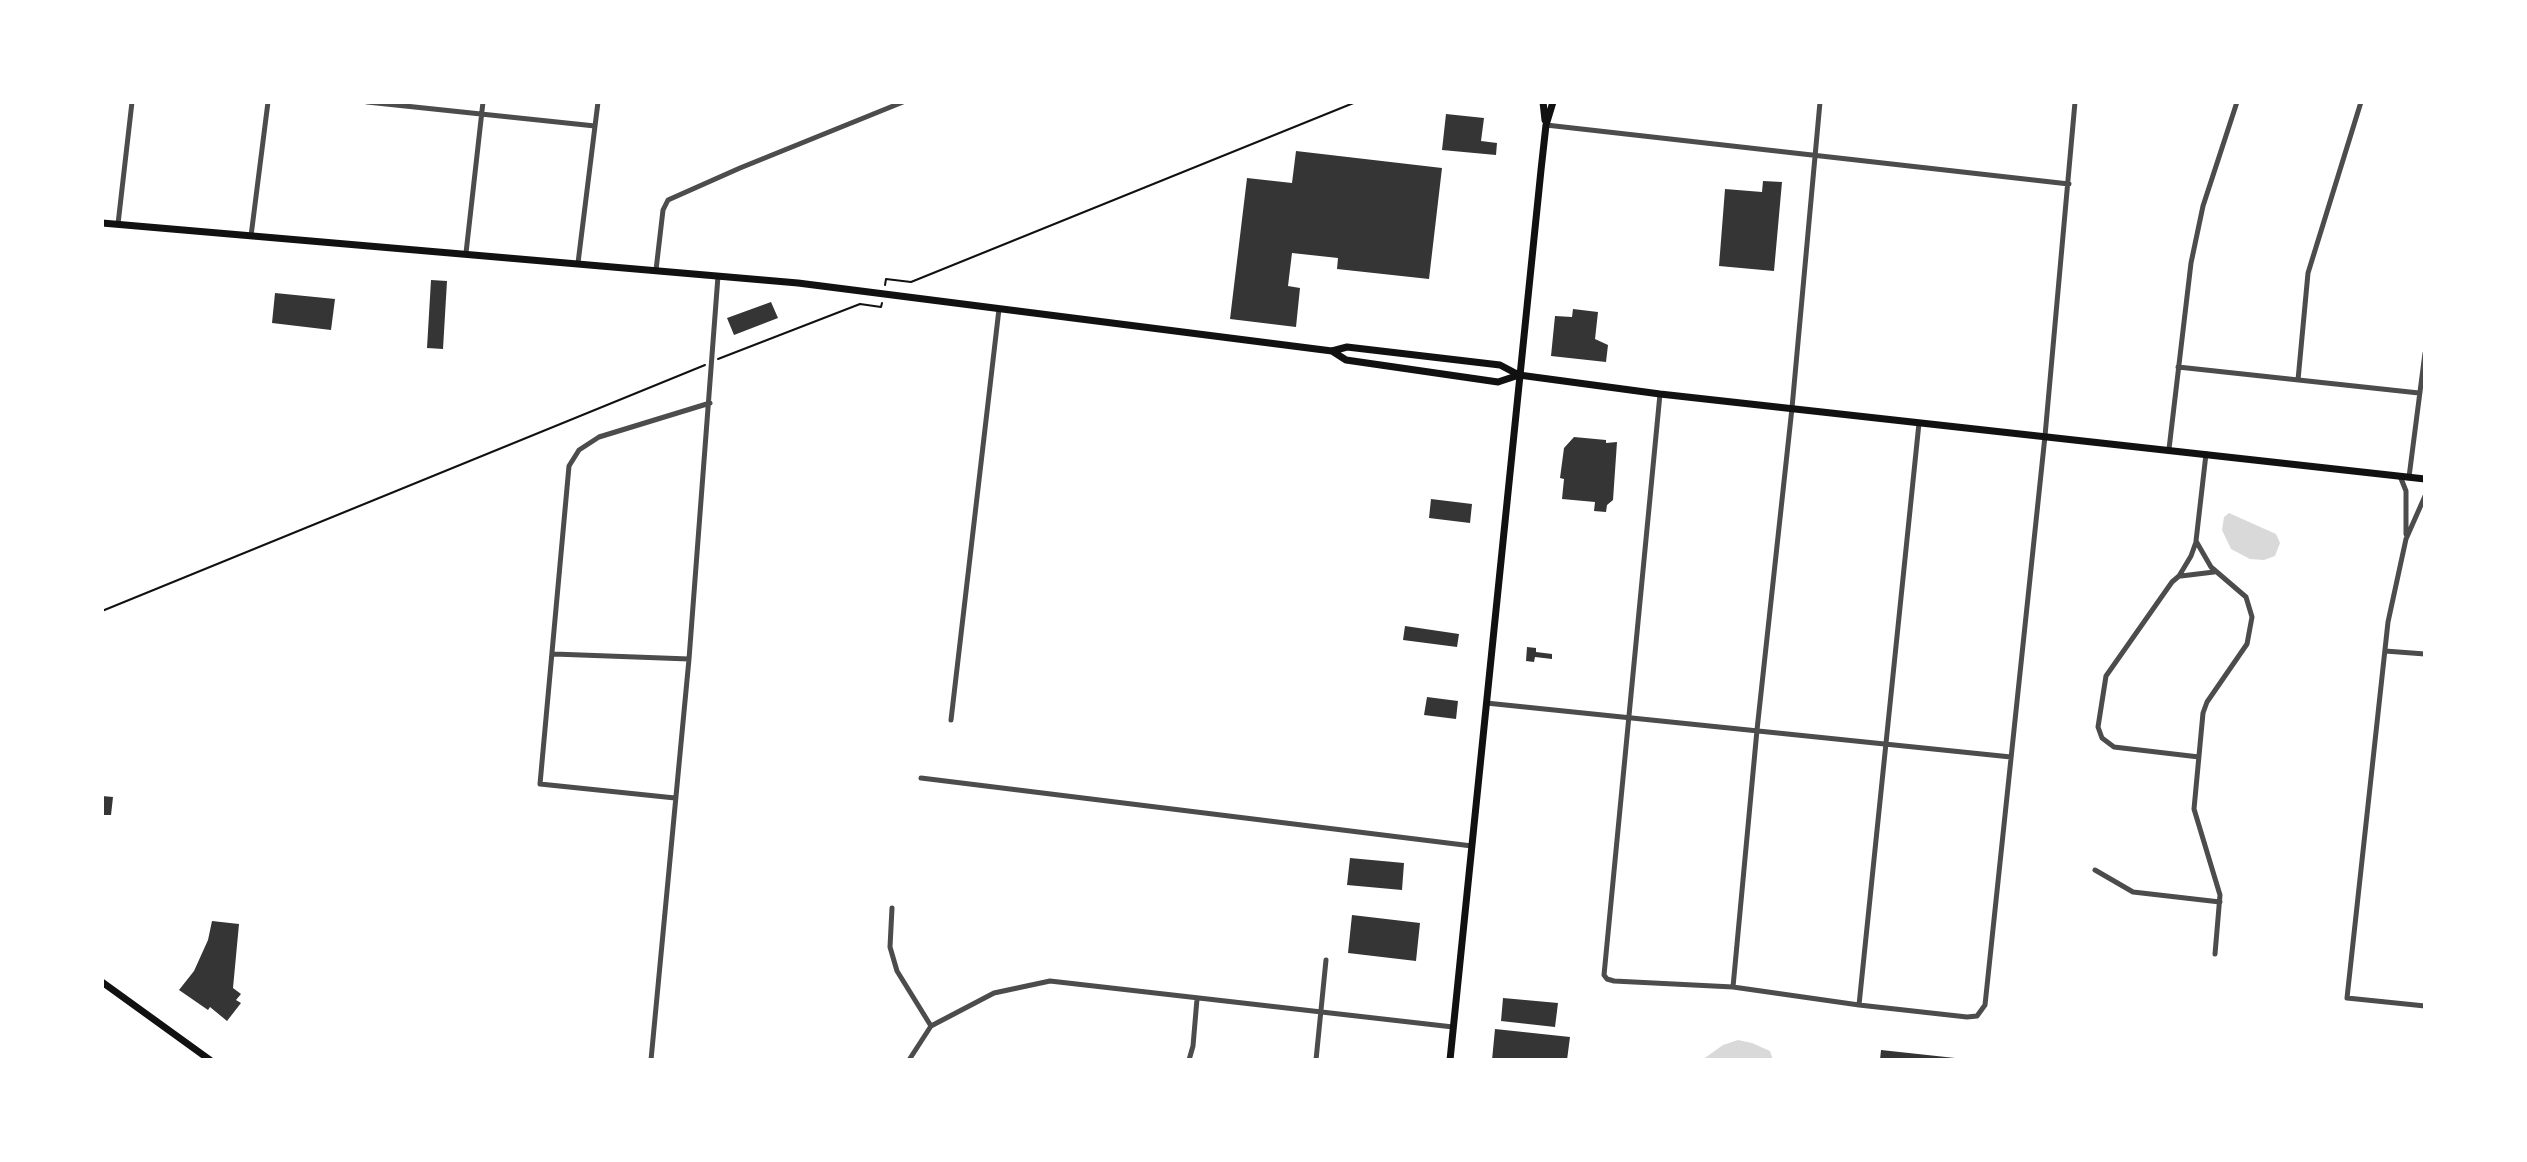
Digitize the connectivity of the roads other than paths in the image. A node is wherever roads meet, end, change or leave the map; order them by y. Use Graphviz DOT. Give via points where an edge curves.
graph roads {
  1 [pos="132,102"];
  2 [pos="268,102"];
  3 [pos="367,102"];
  4 [pos="483,102"];
  5 [pos="598,102"];
  6 [pos="903,102"];
  7 [pos="1543,102"];
  8 [pos="1553,102"];
  9 [pos="1820,102"];
  10 [pos="2075,102"];
  11 [pos="2237,102"];
  12 [pos="2361,102"];
  13 [pos="482,115"];
  14 [pos="1546,125"];
  15 [pos="595,126"];
  16 [pos="1816,153"];
  17 [pos="2069,184"];
  18 [pos="102,223"];
  19 [pos="118,224"];
  20 [pos="251,236"];
  21 [pos="466,253"];
  22 [pos="578,263"];
  23 [pos="656,270"];
  24 [pos="718,275"];
  25 [pos="999,308"];
  26 [pos="1332,351"];
  27 [pos="2425,353"];
  28 [pos="2178,367"];
  29 [pos="1519,375"];
  30 [pos="2298,380"];
  31 [pos="2419,393"];
  32 [pos="1660,394"];
  33 [pos="710,403"];
  34 [pos="1792,408"];
  35 [pos="1919,422"];
  36 [pos="2045,436"];
  37 [pos="2169,449"];
  38 [pos="2206,453"];
  39 [pos="2400,476"];
  40 [pos="2409,477"];
  41 [pos="2425,479"];
  42 [pos="2425,496"];
  43 [pos="2406,539"];
  44 [pos="2196,541"];
  45 [pos="2215,572"];
  46 [pos="2179,576"];
  47 [pos="2385,651"];
  48 [pos="554,654"];
  49 [pos="2425,654"];
  50 [pos="689,659"];
  51 [pos="1486,703"];
  52 [pos="1629,719"];
  53 [pos="951,720"];
  54 [pos="1757,730"];
  55 [pos="1886,742"];
  56 [pos="2011,757"];
  57 [pos="2199,757"];
  58 [pos="921,778"];
  59 [pos="675,798"];
  60 [pos="1472,846"];
  61 [pos="2095,870"];
  62 [pos="2220,902"];
  63 [pos="892,908"];
  64 [pos="2215,954"];
  65 [pos="1326,960"];
  66 [pos="102,982"];
  67 [pos="1733,987"];
  68 [pos="1197,999"];
  69 [pos="1859,1005"];
  70 [pos="2425,1006"];
  71 [pos="1320,1013"];
  72 [pos="931,1026"];
  73 [pos="1453,1027"];
  74 [pos="210,1060"];
  75 [pos="651,1060"];
  76 [pos="909,1060"];
  77 [pos="1189,1060"];
  78 [pos="1316,1060"];
  79 [pos="1450,1060"];
  1 -- 19 [label="street"];
  2 -- 20 [label="street"];
  3 -- 13 [label="street"];
  4 -- 13 [label="street"];
  5 -- 15 [label="street"];
  6 -- 23 [label="street" via="668,200"];
  7 -- 14 [label="main road"];
  8 -- 14 [label="main road"];
  9 -- 16 [label="street"];
  10 -- 17 [label="street"];
  11 -- 28 [label="street" via="2203,206"];
  12 -- 30 [label="street" via="2308,273"];
  13 -- 15 [label="street"];
  13 -- 21 [label="street"];
  14 -- 16 [label="street"];
  14 -- 29 [label="main road"];
  15 -- 22 [label="street"];
  16 -- 17 [label="street"];
  16 -- 34 [label="street"];
  17 -- 36 [label="street"];
  18 -- 19 [label="main road"];
  19 -- 20 [label="main road"];
  20 -- 21 [label="main road"];
  21 -- 22 [label="main road"];
  22 -- 23 [label="main road"];
  23 -- 24 [label="main road"];
  24 -- 25 [label="main road"];
  24 -- 33 [label="street"];
  25 -- 26 [label="main road"];
  25 -- 53 [label="street"];
  26 -- 29 [label="main road" via="1347,347 1500,365"];
  26 -- 29 [label="main road" via="1346,360 1498,382"];
  27 -- 31 [label="street"];
  28 -- 30 [label="street"];
  28 -- 37 [label="street"];
  29 -- 32 [label="main road"];
  29 -- 51 [label="main road"];
  30 -- 31 [label="street"];
  31 -- 40 [label="street"];
  32 -- 34 [label="main road"];
  32 -- 52 [label="street"];
  33 -- 48 [label="street" via="599,437 572,461"];
  33 -- 50 [label="street"];
  34 -- 35 [label="main road"];
  34 -- 54 [label="street"];
  35 -- 36 [label="main road"];
  35 -- 55 [label="street"];
  36 -- 37 [label="main road"];
  36 -- 56 [label="street"];
  37 -- 38 [label="main road"];
  38 -- 39 [label="main road"];
  38 -- 44 [label="street"];
  39 -- 40 [label="main road"];
  39 -- 43 [label="street" via="2406,491"];
  40 -- 41 [label="main road"];
  42 -- 43 [label="street"];
  43 -- 47 [label="street"];
  44 -- 45 [label="street"];
  44 -- 46 [label="street"];
  45 -- 46 [label="street"];
  45 -- 57 [label="street" via="2246,597 2252,629 2204,707"];
  46 -- 57 [label="street" via="2106,676 2098,727 2114,747"];
  47 -- 49 [label="street"];
  47 -- 70 [label="street" via="2347,998"];
  48 -- 50 [label="street"];
  48 -- 59 [label="street" via="540,784"];
  50 -- 59 [label="street"];
  51 -- 52 [label="street"];
  51 -- 60 [label="main road"];
  52 -- 54 [label="street"];
  52 -- 67 [label="street" via="1604,975 1614,981"];
  54 -- 55 [label="street"];
  54 -- 67 [label="street"];
  55 -- 56 [label="street"];
  55 -- 69 [label="street"];
  56 -- 69 [label="street" via="1981,1014 1967,1017"];
  57 -- 62 [label="street" via="2194,815"];
  58 -- 60 [label="street"];
  59 -- 75 [label="street"];
  60 -- 73 [label="main road"];
  61 -- 62 [label="street" via="2133,892"];
  62 -- 64 [label="street"];
  63 -- 72 [label="street" via="892,959"];
  65 -- 71 [label="street"];
  66 -- 74 [label="main road"];
  67 -- 69 [label="street"];
  68 -- 71 [label="street"];
  68 -- 72 [label="street" via="1050,981 994,993"];
  68 -- 77 [label="street"];
  71 -- 73 [label="street"];
  71 -- 78 [label="street"];
  72 -- 76 [label="street"];
  73 -- 79 [label="main road"];
}
